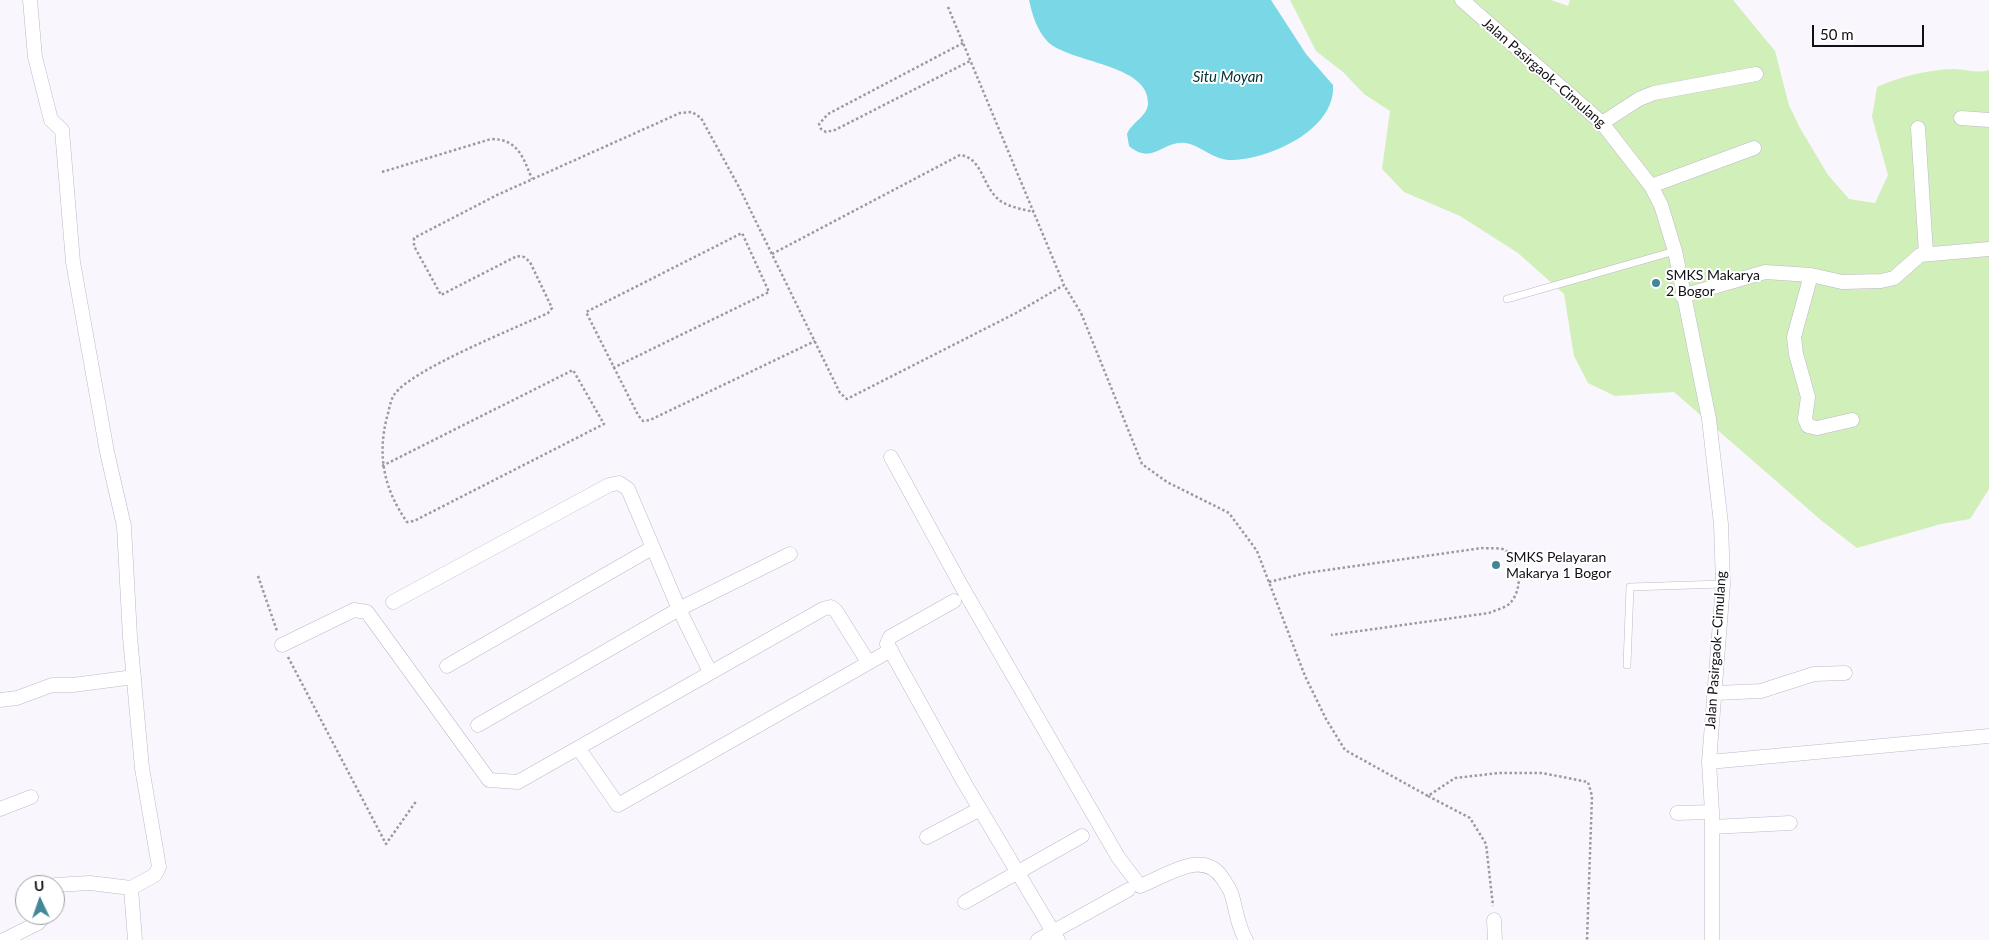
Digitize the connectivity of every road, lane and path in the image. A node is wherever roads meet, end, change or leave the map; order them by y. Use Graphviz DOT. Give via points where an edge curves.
graph roads {
  1 [pos="30,0"];
  2 [pos="1462,0"];
  3 [pos="948,7"];
  4 [pos="963,43"];
  5 [pos="970,61"];
  6 [pos="1756,74"];
  7 [pos="1961,118"];
  8 [pos="1989,120"];
  9 [pos="1602,123"];
  10 [pos="1918,128"];
  11 [pos="1754,148"];
  12 [pos="382,172"];
  13 [pos="532,179"];
  14 [pos="1652,186"];
  15 [pos="1034,212"];
  16 [pos="1989,249"];
  17 [pos="1675,251"];
  18 [pos="1926,253"];
  19 [pos="772,254"];
  20 [pos="1811,275"];
  21 [pos="1064,285"];
  22 [pos="1682,296"];
  23 [pos="1507,299"];
  24 [pos="815,341"];
  25 [pos="613,368"];
  26 [pos="1852,420"];
  27 [pos="891,457"];
  28 [pos="382,466"];
  29 [pos="652,548"];
  30 [pos="790,554"];
  31 [pos="258,576"];
  32 [pos="1269,582"];
  33 [pos="1723,584"];
  34 [pos="954,601"];
  35 [pos="393,602"];
  36 [pos="679,609"];
  37 [pos="1331,635"];
  38 [pos="282,645"];
  39 [pos="892,650"];
  40 [pos="868,662"];
  41 [pos="1627,665"];
  42 [pos="447,666"];
  43 [pos="710,672"];
  44 [pos="1845,673"];
  45 [pos="134,677"];
  46 [pos="1716,693"];
  47 [pos="0,700"];
  48 [pos="478,725"];
  49 [pos="1989,736"];
  50 [pos="579,749"];
  51 [pos="1709,762"];
  52 [pos="1428,796"];
  53 [pos="31,797"];
  54 [pos="417,800"];
  55 [pos="0,809"];
  56 [pos="980,809"];
  57 [pos="1712,812"];
  58 [pos="1677,813"];
  59 [pos="1790,823"];
  60 [pos="1712,827"];
  61 [pos="1082,836"];
  62 [pos="927,837"];
  63 [pos="1016,872"];
  64 [pos="65,884"];
  65 [pos="131,888"];
  66 [pos="1128,890"];
  67 [pos="965,902"];
  68 [pos="1494,920"];
  69 [pos="34,925"];
  70 [pos="1055,936"];
  71 [pos="4,940"];
  72 [pos="136,940"];
  73 [pos="1038,940"];
  74 [pos="1246,940"];
  75 [pos="1495,940"];
  76 [pos="1588,940"];
  77 [pos="1712,940"];
  1 -- 45 [label="street" via="35,57 51,120 62,130 73,262 107,452 124,526"];
  2 -- 9 [label="street, Jalan Pasirgaok–Cimulang"];
  3 -- 4 [label="path"];
  4 -- 5 [label="path"];
  4 -- 5 [label="path" via="828,114 821,119 821,129 826,132 835,130"];
  5 -- 15 [label="path"];
  6 -- 9 [label="street" via="1654,93 1638,99"];
  7 -- 8 [label="street"];
  9 -- 14 [label="street, Jalan Pasirgaok–Cimulang"];
  10 -- 18 [label="street"];
  11 -- 14 [label="street"];
  12 -- 13 [label="path" via="492,139 505,139 524,159"];
  13 -- 19 [label="path" via="680,113 692,112 701,118"];
  13 -- 28 [label="path" via="414,238 414,246 440,296 517,256 524,257 530,262 552,308 548,313 416,375 393,395 383,433"];
  14 -- 17 [label="street, Jalan Pasirgaok–Cimulang"];
  15 -- 19 [label="path" via="996,198 975,162 960,155"];
  15 -- 21 [label="path"];
  16 -- 18 [label="street" via="1951,254"];
  17 -- 22 [label="street, Jalan Pasirgaok–Cimulang"];
  17 -- 23 [label="lane"];
  18 -- 20 [label="street" via="1910,262 1894,278 1881,281 1842,282"];
  19 -- 24 [label="path"];
  20 -- 22 [label="street" via="1765,272"];
  20 -- 26 [label="street" via="1794,337 1808,397 1806,419 1808,426 1817,428"];
  21 -- 24 [label="path" via="847,399 840,393"];
  21 -- 32 [label="path" via="1081,313 1142,464 1167,482 1229,513 1257,552"];
  22 -- 33 [label="street, Jalan Pasirgaok–Cimulang" via="1709,420 1721,524"];
  24 -- 25 [label="path" via="644,421"];
  25 -- 25 [label="path" via="586,312 742,233 769,292"];
  27 -- 74 [label="street" via="1134,882 1140,886 1191,864 1207,865 1218,872 1232,894 1238,927"];
  28 -- 28 [label="path" via="397,508 407,522 414,521 604,424 573,370"];
  29 -- 35 [label="street" via="628,489 619,483 609,484"];
  29 -- 36 [label="street"];
  29 -- 42 [label="street"];
  30 -- 36 [label="street"];
  31 -- 38 [label="path"];
  32 -- 37 [label="path" via="1306,573 1482,548 1504,549 1514,557 1519,573 1518,591 1510,604 1489,613"];
  32 -- 52 [label="path" via="1305,676 1345,750"];
  33 -- 41 [label="lane" via="1630,587"];
  33 -- 46 [label="street, Jalan Pasirgaok–Cimulang"];
  34 -- 39 [label="street" via="890,637 887,640"];
  36 -- 43 [label="street"];
  36 -- 48 [label="street"];
  38 -- 50 [label="street" via="354,610 367,612 488,780 518,782"];
  38 -- 54 [label="path" via="386,844"];
  39 -- 40 [label="street"];
  39 -- 56 [label="street"];
  40 -- 43 [label="street" via="831,607"];
  40 -- 50 [label="street" via="618,804"];
  43 -- 50 [label="street"];
  44 -- 46 [label="street" via="1814,674 1761,691"];
  45 -- 47 [label="street" via="52,685 17,698"];
  45 -- 65 [label="street" via="142,768 159,867 155,874"];
  46 -- 51 [label="street, Jalan Pasirgaok–Cimulang"];
  49 -- 51 [label="street"];
  51 -- 57 [label="street, Jalan Pasirgaok–Cimulang"];
  52 -- 68 [label="path" via="1470,818 1486,844"];
  52 -- 76 [label="path" via="1455,778 1499,773 1542,773 1588,782 1592,796"];
  53 -- 55 [label="street"];
  56 -- 62 [label="street"];
  56 -- 63 [label="street"];
  57 -- 58 [label="street"];
  57 -- 60 [label="street, Jalan Pasirgaok–Cimulang"];
  59 -- 60 [label="street"];
  60 -- 77 [label="street, Jalan Pasirgaok–Cimulang"];
  61 -- 63 [label="street"];
  63 -- 67 [label="street"];
  63 -- 70 [label="street"];
  64 -- 65 [label="street" via="90,883"];
  65 -- 72 [label="street"];
  66 -- 70 [label="street"];
  68 -- 75 [label="street"];
  69 -- 71 [label="street"];
  70 -- 73 [label="street"];
}
